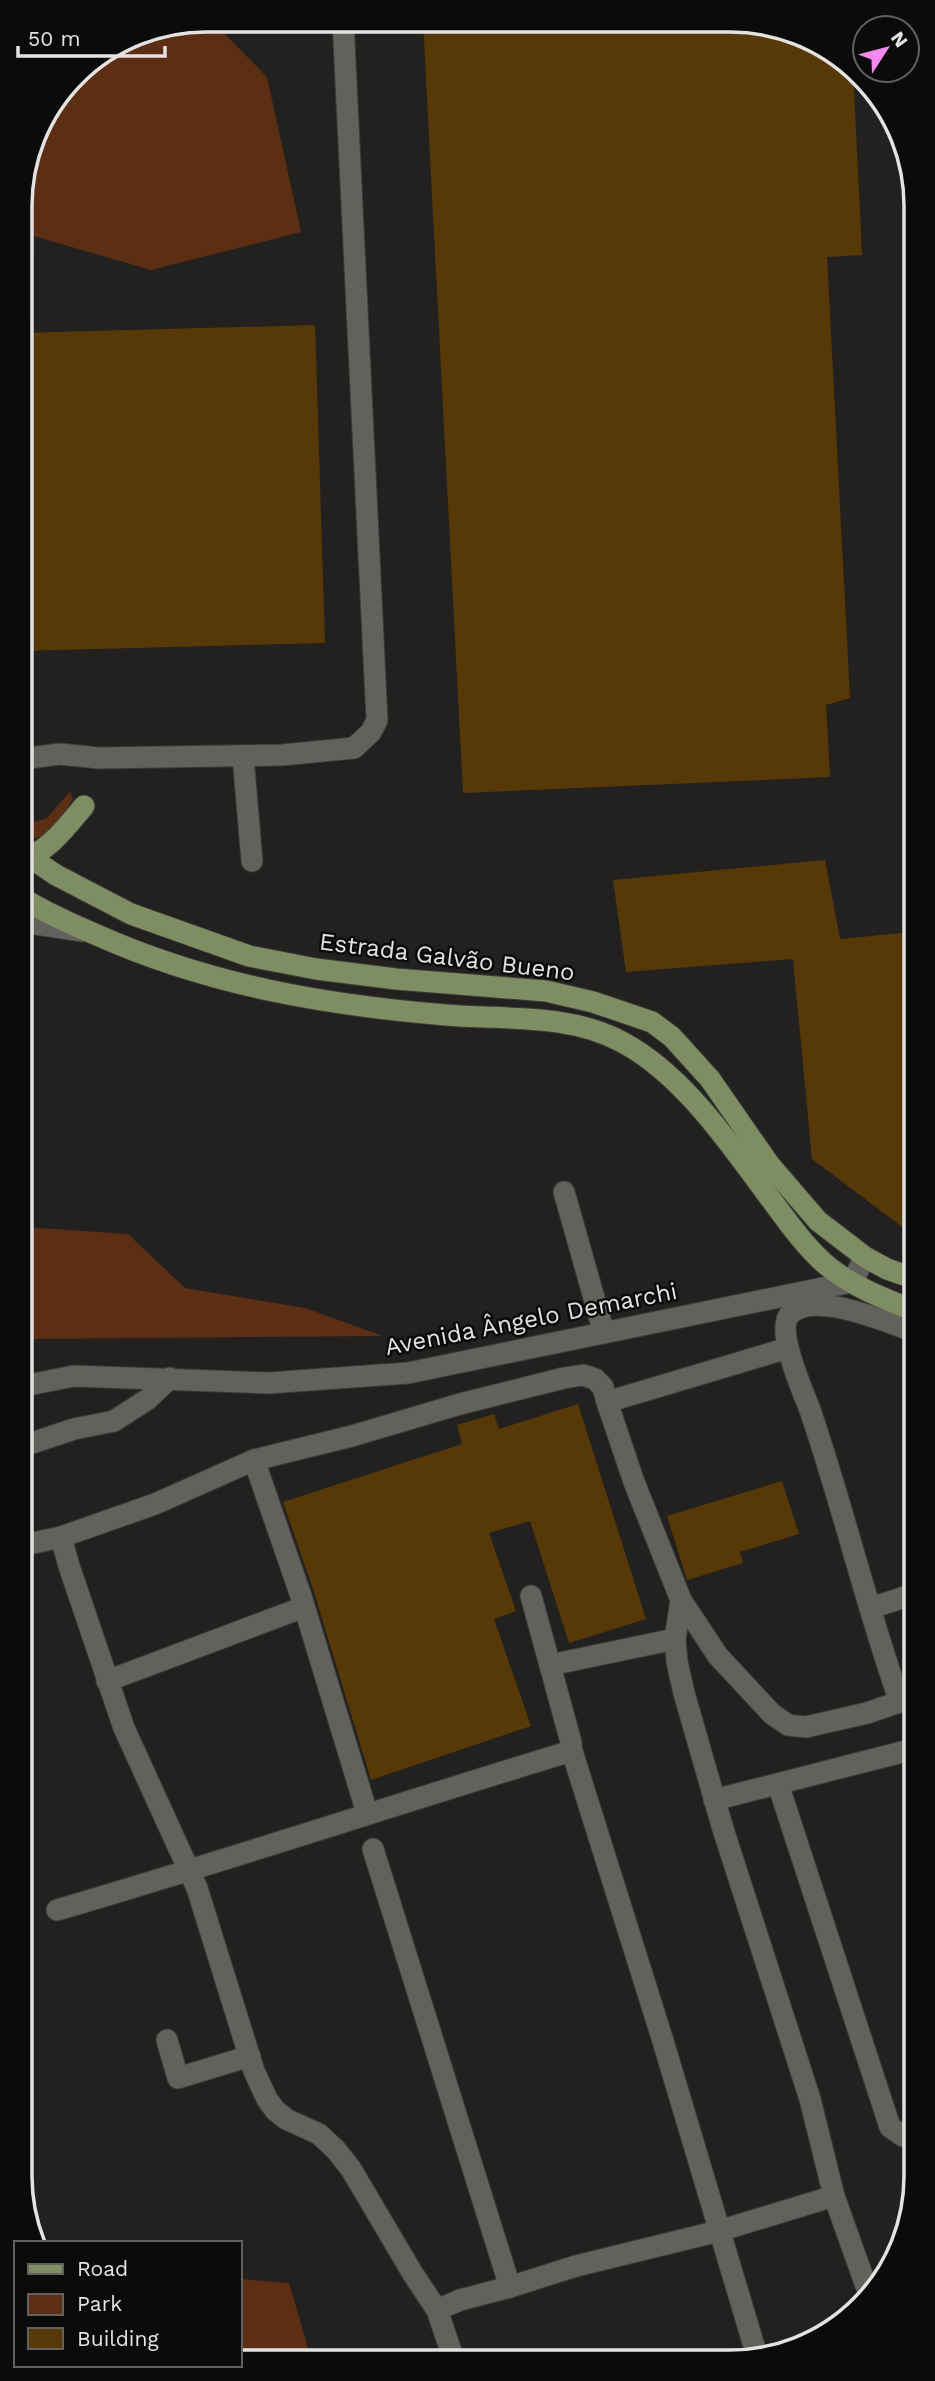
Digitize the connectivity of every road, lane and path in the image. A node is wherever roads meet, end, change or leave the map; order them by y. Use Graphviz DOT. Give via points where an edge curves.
graph roads {
  1 [pos="344,32"];
  2 [pos="243,757"];
  3 [pos="32,758"];
  4 [pos="84,806"];
  5 [pos="32,852"];
  6 [pos="32,861"];
  7 [pos="252,862"];
  8 [pos="32,904"];
  9 [pos="32,923"];
  10 [pos="90,932"];
  11 [pos="564,1192"];
  12 [pos="864,1257"];
  13 [pos="903,1275"];
  14 [pos="852,1282"];
  15 [pos="903,1306"];
  16 [pos="903,1328"];
  17 [pos="604,1333"];
  18 [pos="788,1348"];
  19 [pos="170,1378"];
  20 [pos="32,1384"];
  21 [pos="607,1402"];
  22 [pos="32,1443"];
  23 [pos="254,1460"];
  24 [pos="61,1537"];
  25 [pos="32,1543"];
  26 [pos="531,1596"];
  27 [pos="903,1597"];
  28 [pos="681,1600"];
  29 [pos="304,1607"];
  30 [pos="871,1608"];
  31 [pos="675,1639"];
  32 [pos="550,1665"];
  33 [pos="107,1681"];
  34 [pos="903,1690"];
  35 [pos="903,1700"];
  36 [pos="572,1748"];
  37 [pos="903,1752"];
  38 [pos="778,1784"];
  39 [pos="715,1800"];
  40 [pos="368,1813"];
  41 [pos="373,1849"];
  42 [pos="190,1871"];
  43 [pos="57,1910"];
  44 [pos="167,2040"];
  45 [pos="250,2056"];
  46 [pos="903,2136"];
  47 [pos="834,2196"];
  48 [pos="719,2231"];
  49 [pos="865,2283"];
  50 [pos="510,2287"];
  51 [pos="437,2310"];
  52 [pos="754,2348"];
  53 [pos="451,2350"];
  1 -- 2 [label="street" via="377,720 354,748"];
  2 -- 3 [label="street" via="60,754"];
  2 -- 7 [label="street"];
  4 -- 5 [label="main road" via="53,841"];
  6 -- 12 [label="main road, Estrada Galvão Bueno" via="131,914 249,956 396,979 546,991 652,1022 710,1079 769,1164 818,1221"];
  8 -- 10 [label="main road"];
  9 -- 10 [label="street"];
  10 -- 14 [label="main road" via="209,978 313,1000 446,1016 539,1020 585,1027 622,1041 655,1063 685,1093 796,1234 825,1264"];
  11 -- 17 [label="street"];
  12 -- 13 [label="main road, Estrada Galvão Bueno"];
  12 -- 14 [label="street"];
  14 -- 15 [label="main road"];
  14 -- 17 [label="street, Avenida Ângelo Demarchi"];
  16 -- 18 [label="street" via="860,1312 818,1305 790,1315 785,1327"];
  17 -- 19 [label="street, Avenida Ângelo Demarchi" via="408,1373 268,1383"];
  18 -- 21 [label="street"];
  18 -- 30 [label="street"];
  19 -- 20 [label="street, Avenida Ângelo Demarchi" via="74,1376"];
  19 -- 22 [label="street" via="114,1421"];
  21 -- 23 [label="street" via="595,1379 583,1375 564,1378"];
  21 -- 28 [label="street"];
  23 -- 24 [label="street" via="155,1504"];
  23 -- 29 [label="street"];
  24 -- 25 [label="street"];
  24 -- 33 [label="street"];
  26 -- 32 [label="street"];
  27 -- 30 [label="street"];
  28 -- 31 [label="street"];
  28 -- 35 [label="street" via="718,1656 788,1725 806,1727"];
  29 -- 33 [label="street"];
  29 -- 40 [label="street"];
  30 -- 34 [label="street"];
  31 -- 32 [label="street"];
  31 -- 39 [label="street" via="684,1693"];
  32 -- 36 [label="street"];
  33 -- 42 [label="street"];
  36 -- 40 [label="street"];
  36 -- 48 [label="street"];
  37 -- 38 [label="street"];
  38 -- 39 [label="street"];
  38 -- 46 [label="street" via="890,2127"];
  39 -- 47 [label="street" via="810,2099"];
  40 -- 42 [label="street"];
  41 -- 50 [label="street"];
  42 -- 43 [label="street"];
  42 -- 45 [label="street"];
  44 -- 45 [label="street" via="178,2078"];
  45 -- 51 [label="street" via="275,2110 319,2134 351,2169"];
  47 -- 48 [label="street"];
  47 -- 49 [label="street"];
  48 -- 50 [label="street"];
  48 -- 52 [label="street"];
  50 -- 51 [label="street"];
  51 -- 53 [label="street"];
}
